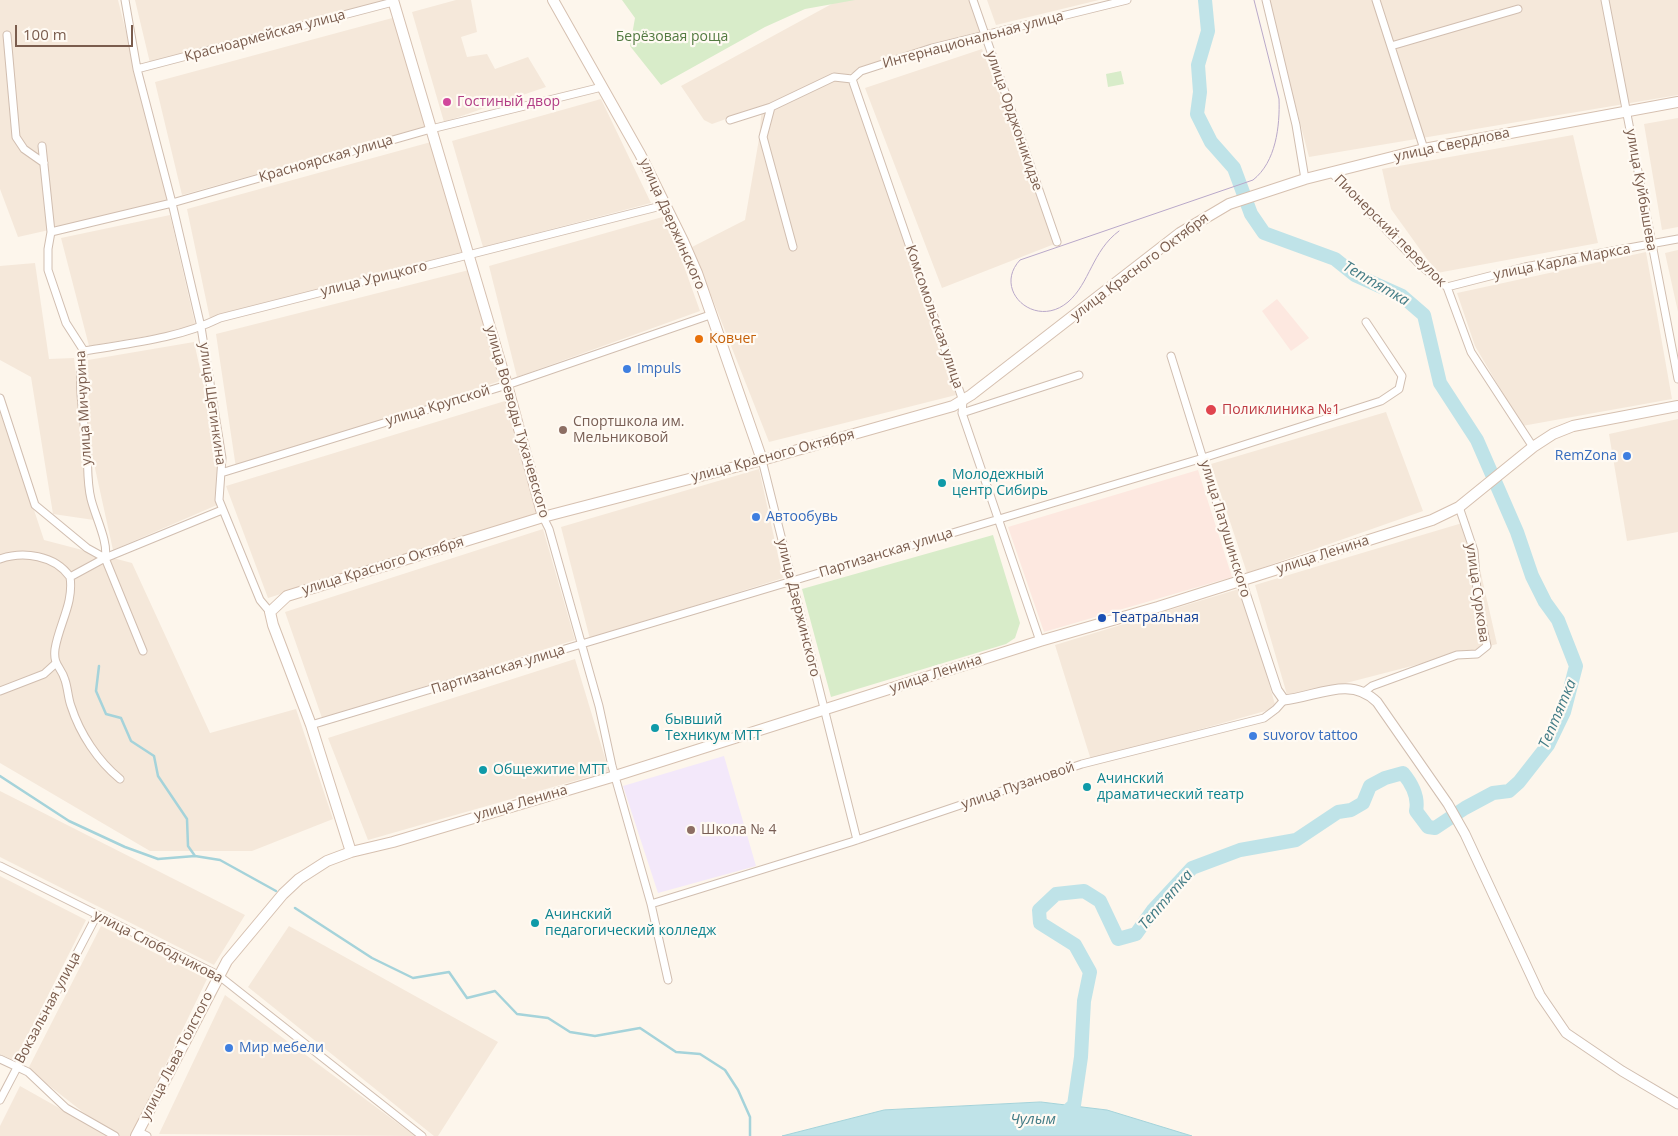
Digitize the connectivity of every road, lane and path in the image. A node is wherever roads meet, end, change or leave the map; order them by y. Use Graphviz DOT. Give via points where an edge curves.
graph roads {
  1 [pos="124,0"];
  2 [pos="553,0"];
  3 [pos="973,0"];
  4 [pos="1127,0"];
  5 [pos="1266,0"];
  6 [pos="1376,0"];
  7 [pos="1605,0"];
  8 [pos="393,1"];
  9 [pos="1107,2"];
  10 [pos="1518,9"];
  11 [pos="985,34"];
  12 [pos="7,35"];
  13 [pos="1392,46"];
  14 [pos="137,69"];
  15 [pos="852,79"];
  16 [pos="602,87"];
  17 [pos="1678,102"];
  18 [pos="770,106"];
  19 [pos="1627,111"];
  20 [pos="730,120"];
  21 [pos="431,129"];
  22 [pos="42,146"];
  23 [pos="1424,149"];
  24 [pos="44,163"];
  25 [pos="1331,172"];
  26 [pos="1305,178"];
  27 [pos="172,203"];
  28 [pos="1229,204"];
  29 [pos="665,205"];
  30 [pos="51,232"];
  31 [pos="1678,239"];
  32 [pos="1056,242"];
  33 [pos="1651,244"];
  34 [pos="794,247"];
  35 [pos="468,255"];
  36 [pos="1447,288"];
  37 [pos="710,315"];
  38 [pos="1366,322"];
  39 [pos="201,327"];
  40 [pos="84,351"];
  41 [pos="1171,356"];
  42 [pos="1079,375"];
  43 [pos="1678,379"];
  44 [pos="507,385"];
  45 [pos="0,398"];
  46 [pos="963,401"];
  47 [pos="1678,406"];
  48 [pos="962,413"];
  49 [pos="1533,447"];
  50 [pos="1204,458"];
  51 [pos="762,460"];
  52 [pos="222,473"];
  53 [pos="1459,507"];
  54 [pos="222,510"];
  55 [pos="543,517"];
  56 [pos="998,520"];
  57 [pos="105,558"];
  58 [pos="0,559"];
  59 [pos="70,577"];
  60 [pos="1241,581"];
  61 [pos="792,582"];
  62 [pos="270,612"];
  63 [pos="1040,641"];
  64 [pos="582,644"];
  65 [pos="143,651"];
  66 [pos="55,664"];
  67 [pos="0,691"];
  68 [pos="1364,692"];
  69 [pos="1284,700"];
  70 [pos="823,711"];
  71 [pos="311,725"];
  72 [pos="615,776"];
  73 [pos="120,779"];
  74 [pos="857,840"];
  75 [pos="351,852"];
  76 [pos="0,866"];
  77 [pos="650,904"];
  78 [pos="97,915"];
  79 [pos="218,975"];
  80 [pos="668,980"];
  81 [pos="0,1059"];
  82 [pos="18,1066"];
  83 [pos="0,1100"];
  84 [pos="1678,1104"];
  85 [pos="141,1135"];
  86 [pos="115,1136"];
  87 [pos="422,1136"];
  1 -- 14 [label="street, улица Щетинкина"];
  2 -- 16 [label="main road, улица Дзержинского"];
  3 -- 11 [label="street, улица Орджоникидзе"];
  4 -- 9 [label="street, Интернациональная улица"];
  5 -- 26 [label="street" via="1296,125"];
  6 -- 13 [label="street"];
  7 -- 19 [label="street, улица Куйбышева"];
  8 -- 14 [label="street, Красноармейская улица"];
  8 -- 21 [label="main road, улица Воеводы Тухачевского"];
  9 -- 11 [label="street, Интернациональная улица"];
  10 -- 13 [label="street"];
  11 -- 15 [label="street, Интернациональная улица" via="870,68"];
  11 -- 32 [label="street, улица Орджоникидзе"];
  12 -- 24 [label="street" via="16,137 24,149"];
  13 -- 23 [label="street"];
  14 -- 27 [label="street, улица Щетинкина"];
  15 -- 18 [label="street, Интернациональная улица" via="834,77"];
  15 -- 46 [label="street, Комсомольская улица"];
  16 -- 21 [label="street, Красноярская улица"];
  16 -- 29 [label="main road, улица Дзержинского"];
  17 -- 19 [label="main road, улица Свердлова"];
  18 -- 20 [label="street, Интернациональная улица"];
  18 -- 34 [label="street" via="762,138"];
  19 -- 23 [label="main road, улица Свердлова"];
  19 -- 33 [label="street, улица Куйбышева"];
  21 -- 27 [label="street, Красноярская улица"];
  21 -- 35 [label="main road, улица Воеводы Тухачевского"];
  22 -- 24 [label="street, улица Мичурина"];
  23 -- 25 [label="main road, улица Свердлова"];
  24 -- 30 [label="street, улица Мичурина"];
  25 -- 26 [label="main road, улица Свердлова"];
  25 -- 36 [label="street, Пионерский переулок" via="1419,264"];
  26 -- 28 [label="main road, улица Свердлова"];
  27 -- 30 [label="street, Красноярская улица"];
  27 -- 39 [label="street, улица Щетинкина"];
  28 -- 46 [label="main road, улица Красного Октября" via="1180,233"];
  29 -- 35 [label="street, улица Урицкого"];
  29 -- 37 [label="main road, улица Дзержинского" via="697,273"];
  30 -- 40 [label="street, улица Мичурина" via="48,270 66,323"];
  31 -- 33 [label="street, улица Карла Маркса"];
  33 -- 36 [label="street, улица Карла Маркса" via="1524,267"];
  33 -- 43 [label="street, улица Куйбышева"];
  35 -- 39 [label="street, улица Урицкого" via="220,318"];
  35 -- 44 [label="main road, улица Воеводы Тухачевского"];
  36 -- 49 [label="street, Пионерский переулок" via="1471,352"];
  37 -- 44 [label="street, улица Крупской"];
  37 -- 51 [label="main road, улица Дзержинского"];
  38 -- 50 [label="street, Партизанская улица" via="1398,366 1402,376 1399,389 1381,401"];
  39 -- 40 [label="street, улица Урицкого" via="170,337"];
  39 -- 52 [label="street, улица Щетинкина"];
  40 -- 57 [label="street, улица Мичурина" via="81,362 82,401 90,497 107,549"];
  41 -- 50 [label="street, улица Патушинского"];
  42 -- 48 [label="street"];
  44 -- 52 [label="street, улица Крупской"];
  44 -- 55 [label="main road, улица Воеводы Тухачевского"];
  45 -- 57 [label="street" via="35,505 87,548"];
  46 -- 48 [label="street, Комсомольская улица"];
  46 -- 51 [label="main road, улица Красного Октября"];
  47 -- 49 [label="main road, улица Ленина" via="1574,426"];
  48 -- 56 [label="street, Комсомольская улица"];
  49 -- 53 [label="main road, улица Ленина"];
  50 -- 56 [label="street, Партизанская улица"];
  50 -- 60 [label="street, улица Патушинского"];
  51 -- 55 [label="main road, улица Красного Октября"];
  51 -- 61 [label="street, улица Дзержинского"];
  52 -- 54 [label="street, улица Щетинкина" via="218,493"];
  53 -- 60 [label="main road, улица Ленина" via="1432,520"];
  53 -- 68 [label="street, улица Суркова" via="1474,552 1478,604 1487,646 1477,654 1457,655 1372,686"];
  54 -- 57 [label="street"];
  54 -- 62 [label="street, улица Щетинкина" via="260,600"];
  55 -- 62 [label="main road, улица Красного Октября" via="287,596"];
  55 -- 64 [label="street, улица Воеводы Тухачевского"];
  56 -- 61 [label="street, Партизанская улица"];
  56 -- 63 [label="street, Комсомольская улица"];
  57 -- 59 [label="street"];
  57 -- 65 [label="street, улица Мичурина"];
  58 -- 59 [label="street" via="23,554 36,556 57,566"];
  59 -- 66 [label="street" via="68,605 55,648"];
  60 -- 63 [label="main road, улица Ленина"];
  60 -- 69 [label="street, улица Патушинского" via="1277,690"];
  61 -- 64 [label="street, Партизанская улица"];
  61 -- 70 [label="street, улица Дзержинского"];
  62 -- 71 [label="main road, улица Щетинкина"];
  63 -- 70 [label="main road, улица Ленина"];
  64 -- 71 [label="street, Партизанская улица"];
  64 -- 72 [label="street, улица Воеводы Тухачевского"];
  66 -- 67 [label="street" via="44,674"];
  66 -- 73 [label="street" via="66,680 73,712 94,751 104,766"];
  68 -- 69 [label="street, улица Пузановой" via="1335,689"];
  68 -- 84 [label="street" via="1384,711 1448,804 1540,995 1566,1033"];
  69 -- 74 [label="street, улица Пузановой" via="1264,718 1082,764"];
  70 -- 72 [label="main road, улица Ленина"];
  70 -- 74 [label="street, улица Дзержинского"];
  71 -- 75 [label="main road, улица Щетинкина"];
  72 -- 75 [label="main road, улица Ленина"];
  72 -- 77 [label="street, улица Воеводы Тухачевского"];
  74 -- 77 [label="street, улица Пузановой"];
  75 -- 79 [label="main road, улица Ленина" via="313,870 283,894"];
  76 -- 78 [label="street, улица Слободчикова"];
  77 -- 80 [label="street, улица Воеводы Тухачевского"];
  78 -- 79 [label="street, улица Слободчикова"];
  78 -- 82 [label="street, Вокзальная улица"];
  79 -- 85 [label="main road, улица Льва Толстого"];
  79 -- 87 [label="street, улица Слободчикова"];
  81 -- 82 [label="street"];
  82 -- 83 [label="street, Вокзальная улица"];
  82 -- 86 [label="street" via="66,1108"];
}
